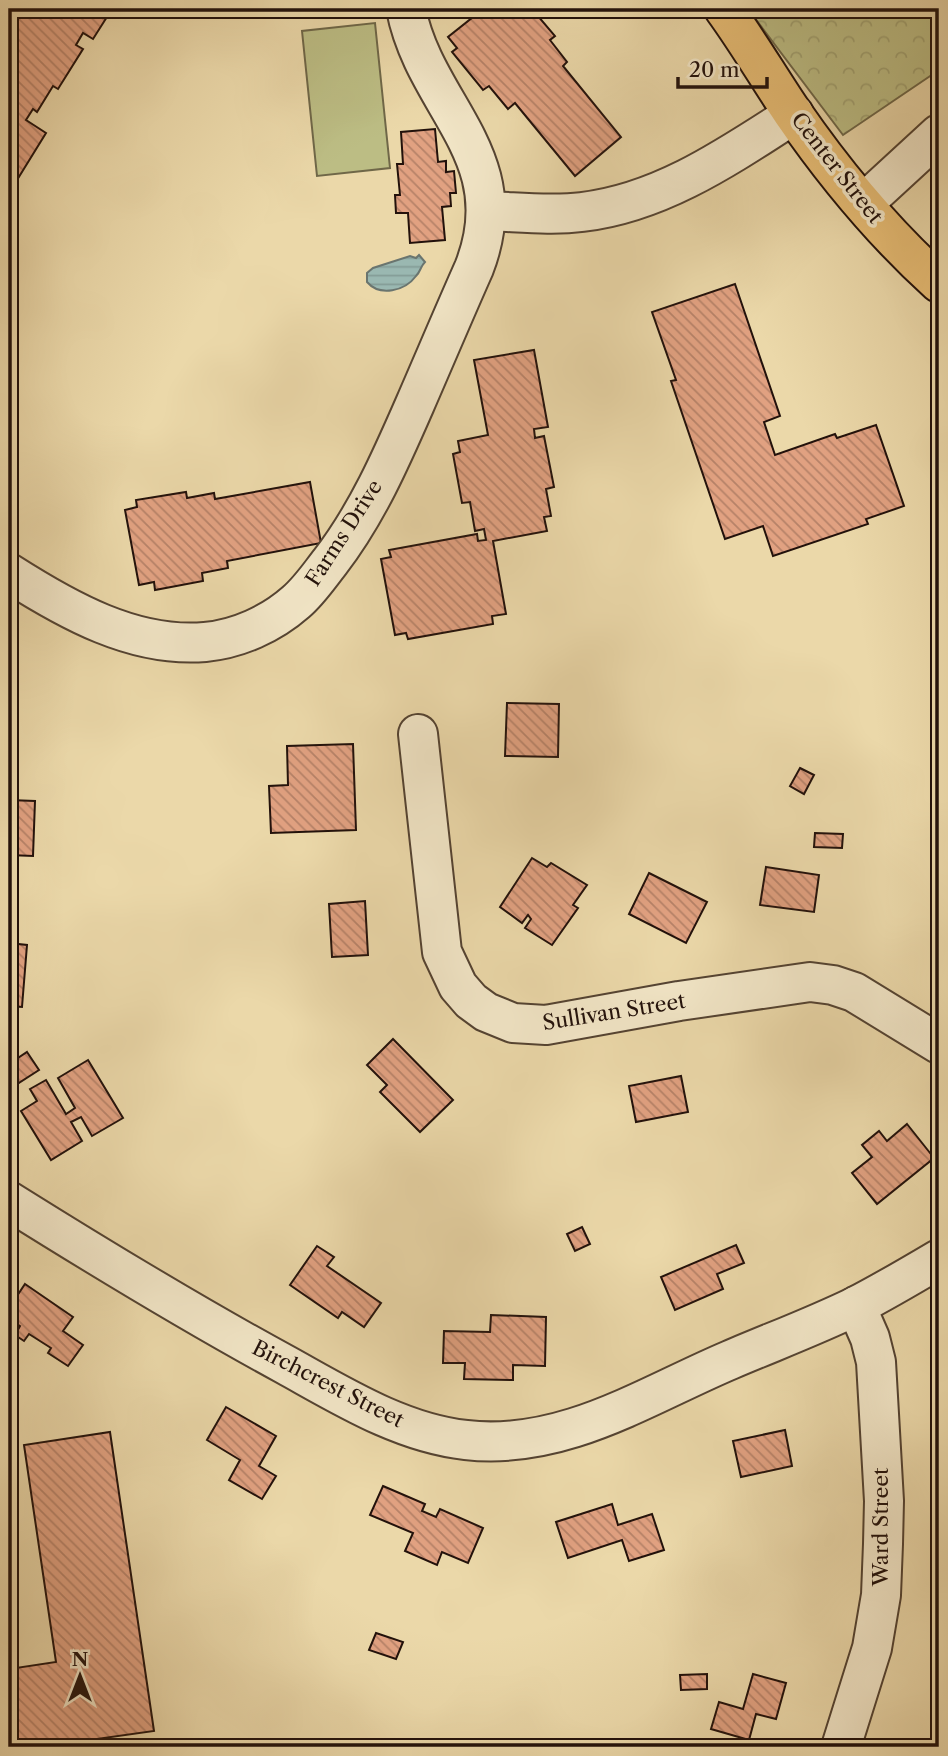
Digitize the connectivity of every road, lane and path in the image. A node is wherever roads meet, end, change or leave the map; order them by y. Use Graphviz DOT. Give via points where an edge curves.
graph roads {
  1 [pos="406,9"];
  2 [pos="724,9"];
  3 [pos="794,114"];
  4 [pos="939,134"];
  5 [pos="864,203"];
  6 [pos="486,211"];
  7 [pos="939,283"];
  8 [pos="9,573"];
  9 [pos="418,734"];
  10 [pos="939,1044"];
  11 [pos="9,1201"];
  12 [pos="939,1259"];
  13 [pos="856,1306"];
  14 [pos="841,1747"];
  1 -- 6 [label="street, Farms Drive" via="427,67 474,153"];
  2 -- 3 [label="main road, Center Street"];
  3 -- 5 [label="main road, Center Street"];
  3 -- 6 [label="street" via="682,182 629,203 557,214"];
  4 -- 5 [label="street"];
  5 -- 7 [label="main road, Center Street"];
  6 -- 8 [label="street, Farms Drive" via="478,258 377,488 310,589 279,616 223,639 165,640 98,622"];
  9 -- 10 [label="street, Sullivan Street" via="442,952 458,986 486,1012 513,1023 546,1025 810,982 854,992"];
  11 -- 13 [label="street, Birchcrest Street" via="117,1268 351,1400 403,1424 464,1440 518,1440 575,1428"];
  12 -- 13 [label="street, Birchcrest Street"];
  13 -- 14 [label="street, Ward Street" via="876,1362 883,1544 872,1648"];
}
